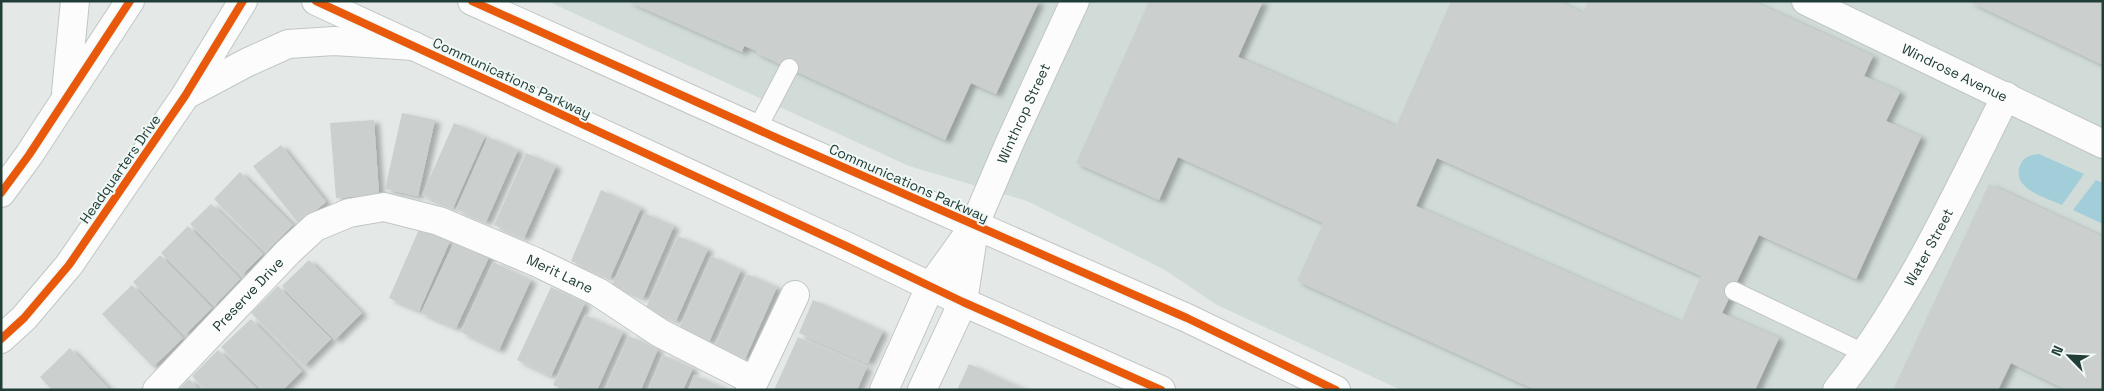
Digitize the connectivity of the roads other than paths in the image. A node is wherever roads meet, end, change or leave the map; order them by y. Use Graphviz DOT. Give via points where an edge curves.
graph roads {
  1 [pos="75,1"];
  2 [pos="130,1"];
  3 [pos="243,1"];
  4 [pos="316,1"];
  5 [pos="472,1"];
  6 [pos="1075,1"];
  7 [pos="1806,1"];
  8 [pos="414,46"];
  9 [pos="788,68"];
  10 [pos="185,96"];
  11 [pos="2006,96"];
  12 [pos="66,97"];
  13 [pos="757,129"];
  14 [pos="2103,144"];
  15 [pos="1,193"];
  16 [pos="349,212"];
  17 [pos="974,226"];
  18 [pos="930,287"];
  19 [pos="1734,291"];
  20 [pos="796,295"];
  21 [pos="963,302"];
  22 [pos="1,339"];
  23 [pos="1866,354"];
  24 [pos="752,386"];
  25 [pos="157,390"];
  26 [pos="884,390"];
  27 [pos="922,390"];
  28 [pos="1161,390"];
  29 [pos="1336,390"];
  30 [pos="1837,390"];
  1 -- 12 [label="street"];
  2 -- 12 [label="street"];
  3 -- 10 [label="street, Headquarters Drive"];
  4 -- 8 [label="street, Communications Parkway"];
  5 -- 13 [label="street, Communications Parkway"];
  6 -- 17 [label="street, Winthrop Street"];
  7 -- 11 [label="street, Windrose Avenue"];
  8 -- 10 [label="street" via="334,41 288,44"];
  8 -- 18 [label="street, Communications Parkway"];
  9 -- 13 [label="lane"];
  10 -- 22 [label="street, Headquarters Drive" via="69,265 24,318"];
  11 -- 14 [label="street, Windrose Avenue"];
  11 -- 23 [label="street, Water Street" via="1932,243"];
  12 -- 15 [label="street"];
  13 -- 17 [label="street, Communications Parkway"];
  16 -- 24 [label="street, Merit Lane" via="384,207 439,221 536,262 598,292 660,333"];
  16 -- 25 [label="street, Preserve Drive" via="315,227 294,246"];
  17 -- 18 [label="street, Winthrop Street"];
  17 -- 21 [label="street, Winthrop Street"];
  17 -- 29 [label="street, Communications Parkway" via="1187,318"];
  18 -- 21 [label="street, Communications Parkway"];
  18 -- 26 [label="street, Winthrop Street"];
  19 -- 23 [label="lane"];
  20 -- 24 [label="street"];
  21 -- 27 [label="street, Winthrop Street"];
  21 -- 28 [label="street, Communications Parkway"];
  23 -- 30 [label="street, Water Street"];
}
